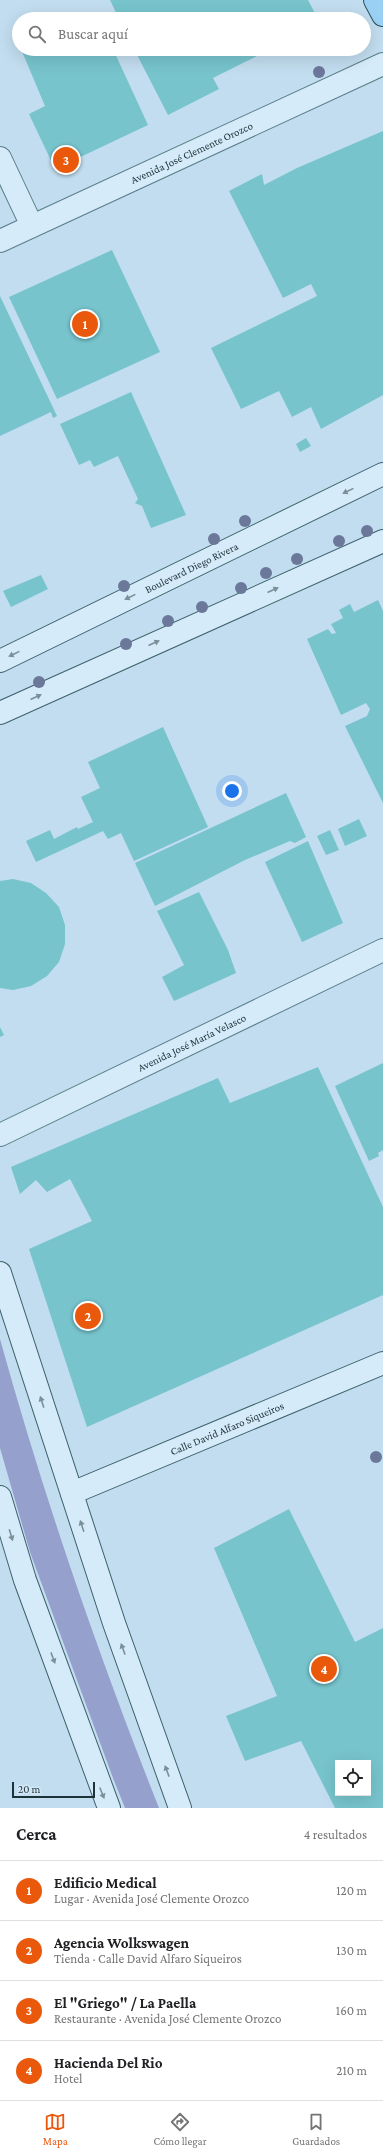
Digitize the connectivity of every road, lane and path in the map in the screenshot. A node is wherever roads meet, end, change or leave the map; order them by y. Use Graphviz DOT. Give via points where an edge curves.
graph roads {
  1 [pos="375,0"];
  2 [pos="383,15"];
  3 [pos="383,64"];
  4 [pos="0,158"];
  5 [pos="32,226"];
  6 [pos="0,241"];
  7 [pos="383,474"];
  8 [pos="383,540"];
  9 [pos="0,661"];
  10 [pos="0,713"];
  11 [pos="383,950"];
  12 [pos="0,1135"];
  13 [pos="0,1273"];
  14 [pos="382,1365"];
  15 [pos="72,1493"];
  16 [pos="0,1497"];
  17 [pos="109,1808"];
  18 [pos="180,1808"];
  1 -- 2 [label="main road"];
  3 -- 5 [label="street, Avenida José Clemente Orozco"];
  4 -- 5 [label="street"];
  5 -- 6 [label="street, Avenida José Clemente Orozco"];
  7 -- 9 [label="street, Boulevard Diego Rivera, one-way"];
  10 -- 8 [label="street, one-way"];
  11 -- 12 [label="street, Avenida José María Velasco"];
  15 -- 13 [label="street, one-way"];
  14 -- 15 [label="street, Calle David Alfaro Siqueiros"];
  18 -- 15 [label="street, one-way" via="114,1623"];
  16 -- 17 [label="street, one-way" via="25,1580"];
}
